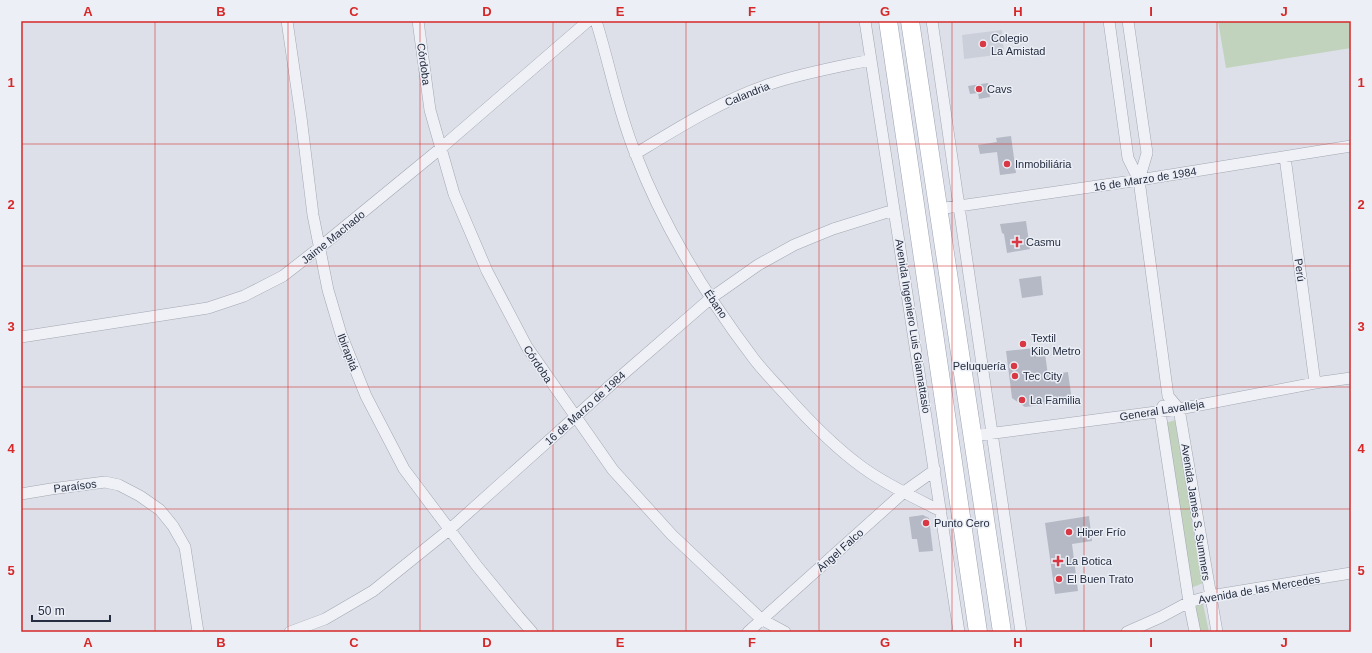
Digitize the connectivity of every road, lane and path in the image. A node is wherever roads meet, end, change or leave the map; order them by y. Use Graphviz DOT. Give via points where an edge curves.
graph roads {
  1 [pos="287,21"];
  2 [pos="418,21"];
  3 [pos="588,21"];
  4 [pos="596,21"];
  5 [pos="865,21"];
  6 [pos="888,21"];
  7 [pos="910,21"];
  8 [pos="932,21"];
  9 [pos="1109,21"];
  10 [pos="1128,21"];
  11 [pos="870,60"];
  12 [pos="1351,146"];
  13 [pos="441,148"];
  14 [pos="635,154"];
  15 [pos="1284,157"];
  16 [pos="1139,180"];
  17 [pos="960,206"];
  18 [pos="938,209"];
  19 [pos="894,210"];
  20 [pos="319,248"];
  21 [pos="711,298"];
  22 [pos="21,337"];
  23 [pos="1351,378"];
  24 [pos="1315,383"];
  25 [pos="1168,396"];
  26 [pos="1179,409"];
  27 [pos="1160,412"];
  28 [pos="575,417"];
  29 [pos="992,433"];
  30 [pos="972,436"];
  31 [pos="935,470"];
  32 [pos="904,492"];
  33 [pos="21,494"];
  34 [pos="941,511"];
  35 [pos="450,529"];
  36 [pos="1351,572"];
  37 [pos="1210,596"];
  38 [pos="1189,602"];
  39 [pos="761,620"];
  40 [pos="198,632"];
  41 [pos="290,632"];
  42 [pos="532,632"];
  43 [pos="748,632"];
  44 [pos="785,632"];
  45 [pos="959,632"];
  46 [pos="978,632"];
  47 [pos="1002,632"];
  48 [pos="1022,632"];
  49 [pos="1127,632"];
  50 [pos="1195,632"];
  51 [pos="1217,632"];
  1 -- 20 [label="street, Ibirapitá"];
  2 -- 13 [label="street, Córdoba" via="430,110"];
  3 -- 13 [label="street, Jaime Machado"];
  4 -- 14 [label="street, Ébano" via="615,94"];
  5 -- 11 [label="street, Avenida Ingeniero Luis Giannattasio"];
  6 -- 46 [label="main road, Avenida Ingeniero Luis Giannattasio"];
  7 -- 18 [label="main road"];
  8 -- 17 [label="street"];
  9 -- 16 [label="street" via="1128,158"];
  10 -- 16 [label="street" via="1147,153"];
  11 -- 14 [label="street, Calandria" via="806,73 756,89 692,119"];
  11 -- 19 [label="street, Avenida Ingeniero Luis Giannattasio"];
  12 -- 15 [label="street, 16 de Marzo de 1984"];
  13 -- 20 [label="street, Jaime Machado"];
  13 -- 28 [label="street, Córdoba" via="454,194 487,271 527,347"];
  14 -- 21 [label="street, Ébano" via="672,234"];
  15 -- 16 [label="street, 16 de Marzo de 1984"];
  15 -- 24 [label="street, Perú"];
  16 -- 17 [label="street, 16 de Marzo de 1984"];
  16 -- 25 [label="street"];
  17 -- 18 [label="street, 16 de Marzo de 1984"];
  17 -- 29 [label="street"];
  18 -- 30 [label="main road"];
  19 -- 21 [label="street, 16 de Marzo de 1984" via="833,229 794,245 758,265"];
  19 -- 31 [label="street, Avenida Ingeniero Luis Giannattasio"];
  20 -- 22 [label="street, Jaime Machado" via="283,276 244,296 208,308"];
  20 -- 35 [label="street, Ibirapitá" via="341,334 366,396 404,469"];
  21 -- 28 [label="street, 16 de Marzo de 1984"];
  21 -- 32 [label="street, Ébano" via="755,360 803,414 862,468"];
  23 -- 24 [label="street, General Lavalleja"];
  24 -- 26 [label="street, General Lavalleja"];
  25 -- 26 [label="street"];
  25 -- 27 [label="street"];
  26 -- 27 [label="street, General Lavalleja"];
  26 -- 37 [label="street, Avenida James S. Summers"];
  27 -- 29 [label="street, General Lavalleja"];
  27 -- 38 [label="street, Avenida James S. Summers"];
  28 -- 35 [label="street, 16 de Marzo de 1984"];
  28 -- 39 [label="street, Córdoba" via="613,470 672,535"];
  29 -- 30 [label="street, General Lavalleja"];
  29 -- 48 [label="street"];
  30 -- 47 [label="main road"];
  31 -- 32 [label="street, Ángel Falco"];
  31 -- 34 [label="street, Avenida Ingeniero Luis Giannattasio"];
  32 -- 34 [label="street, Ébano"];
  32 -- 39 [label="street, Ángel Falco"];
  33 -- 40 [label="street, Paraísos" via="105,482 119,485 160,510 185,547"];
  34 -- 45 [label="street, Avenida Ingeniero Luis Giannattasio"];
  35 -- 41 [label="street, 16 de Marzo de 1984" via="373,591 325,619"];
  35 -- 42 [label="street, Ibirapitá"];
  36 -- 37 [label="street, Avenida de las Mercedes"];
  37 -- 38 [label="street, Avenida de las Mercedes"];
  37 -- 51 [label="street, Avenida James S. Summers"];
  38 -- 49 [label="street, Avenida de las Mercedes"];
  38 -- 50 [label="street, Avenida James S. Summers"];
  39 -- 43 [label="street, Ángel Falco"];
  39 -- 44 [label="street, Córdoba"];
}
